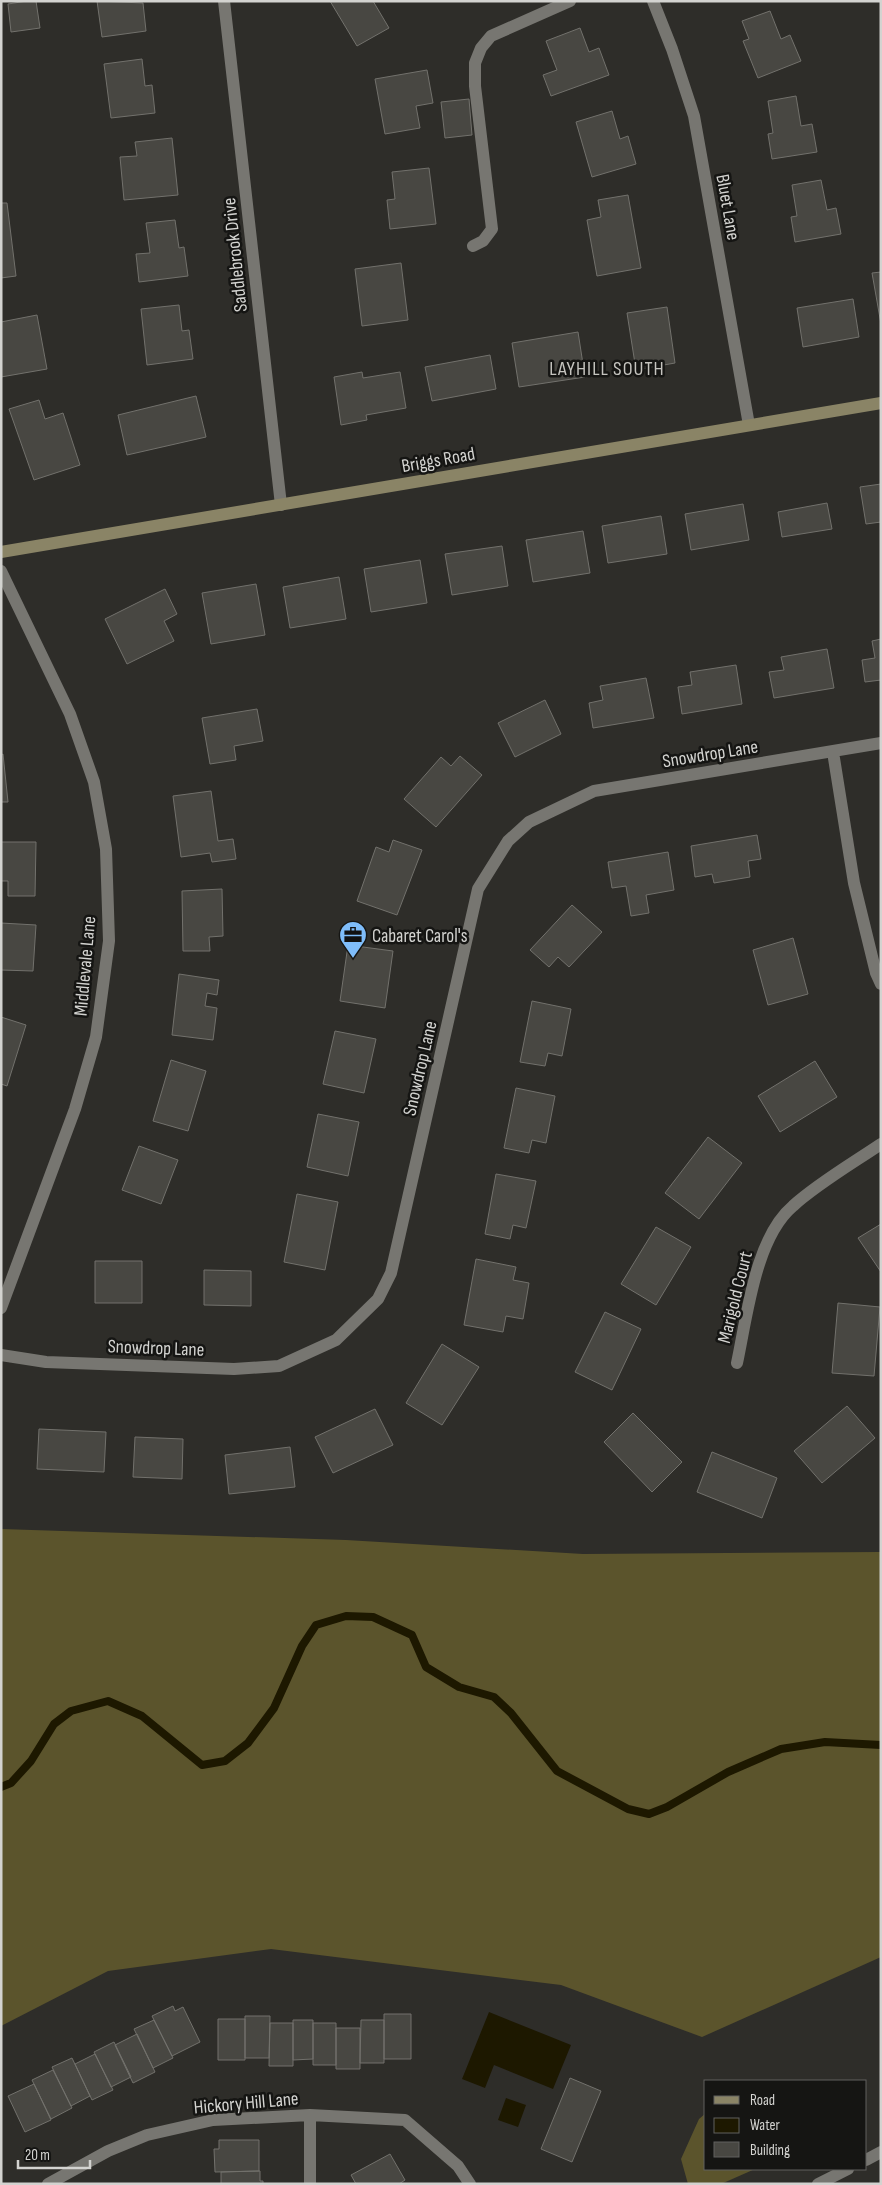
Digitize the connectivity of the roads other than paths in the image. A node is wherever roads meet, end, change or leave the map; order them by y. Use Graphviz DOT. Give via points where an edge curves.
graph roads {
  1 [pos="224,1"];
  2 [pos="570,1"];
  3 [pos="653,1"];
  4 [pos="473,246"];
  5 [pos="881,403"];
  6 [pos="749,425"];
  7 [pos="281,505"];
  8 [pos="1,552"];
  9 [pos="1,571"];
  10 [pos="881,743"];
  11 [pos="833,752"];
  12 [pos="881,984"];
  13 [pos="881,1144"];
  14 [pos="1,1308"];
  15 [pos="1,1355"];
  16 [pos="737,1363"];
  17 [pos="310,2115"];
  18 [pos="881,2152"];
  19 [pos="867,2159"];
  20 [pos="846,2170"];
  21 [pos="48,2184"];
  22 [pos="310,2184"];
  23 [pos="470,2184"];
  24 [pos="818,2184"];
  1 -- 7 [label="street, Saddlebrook Drive"];
  2 -- 4 [label="street" via="491,36 475,63 492,229 483,241"];
  3 -- 6 [label="street, Bluet Lane" via="694,116"];
  5 -- 6 [label="street, Briggs Road"];
  6 -- 7 [label="street, Briggs Road"];
  7 -- 8 [label="street, Briggs Road"];
  9 -- 14 [label="street, Middlevale Lane" via="70,714 94,782 106,849 109,941 96,1037 76,1109"];
  10 -- 11 [label="street, Snowdrop Lane"];
  11 -- 12 [label="street" via="854,883"];
  11 -- 15 [label="street, Snowdrop Lane" via="594,792 529,822 508,841 478,889 391,1274 378,1299 336,1340 279,1366 234,1369 46,1362"];
  13 -- 16 [label="street, Marigold Court" via="792,1207 771,1234 757,1268"];
  17 -- 21 [label="street, Hickory Hill Lane" via="213,2120 146,2135 108,2151"];
  17 -- 22 [label="street"];
  17 -- 23 [label="street, Hickory Hill Lane" via="404,2120 458,2166"];
  18 -- 19 [label="street"];
  20 -- 24 [label="street"];
}
